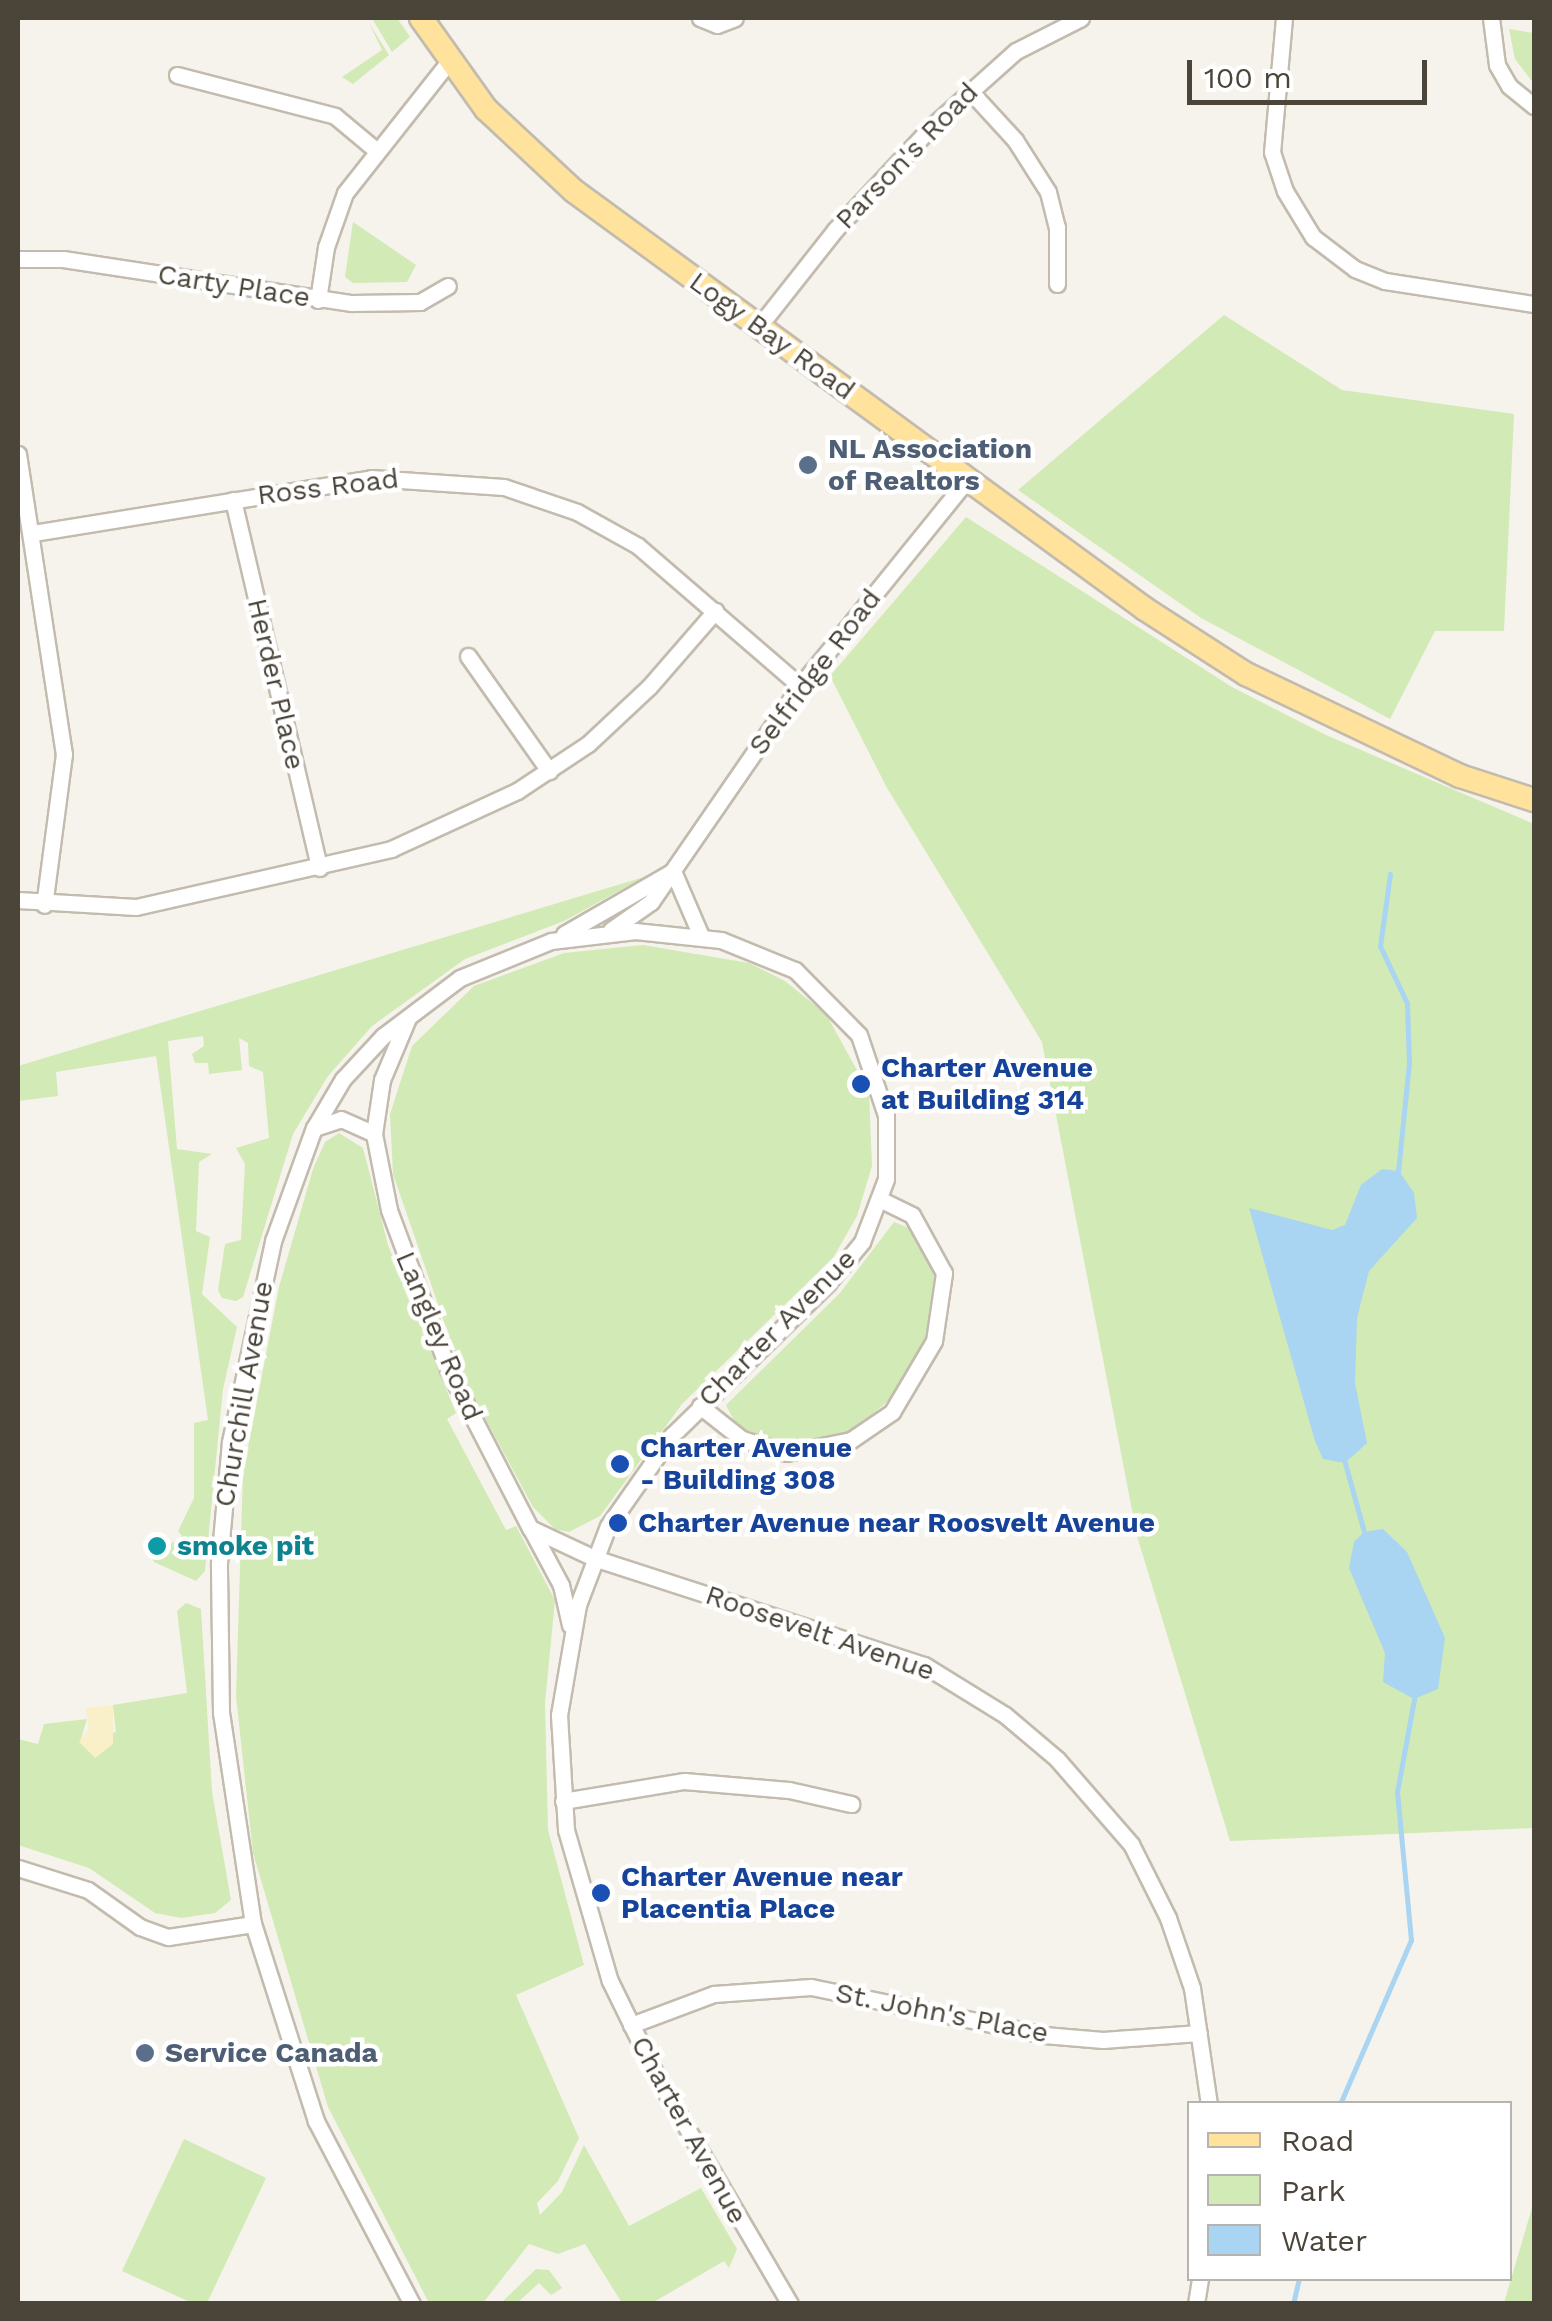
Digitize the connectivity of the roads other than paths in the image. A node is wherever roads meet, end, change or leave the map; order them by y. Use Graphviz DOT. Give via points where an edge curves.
graph roads {
  1 [pos="421,18"];
  2 [pos="700,18"];
  3 [pos="735,18"];
  4 [pos="1081,18"];
  5 [pos="1284,18"];
  6 [pos="1491,18"];
  7 [pos="1060,21"];
  8 [pos="452,59"];
  9 [pos="177,74"];
  10 [pos="970,91"];
  11 [pos="1534,106"];
  12 [pos="377,151"];
  13 [pos="18,259"];
  14 [pos="1057,284"];
  15 [pos="448,286"];
  16 [pos="318,300"];
  17 [pos="1534,304"];
  18 [pos="760,325"];
  19 [pos="18,454"];
  20 [pos="966,480"];
  21 [pos="233,500"];
  22 [pos="33,533"];
  23 [pos="714,611"];
  24 [pos="468,656"];
  25 [pos="800,686"];
  26 [pos="549,771"];
  27 [pos="1534,800"];
  28 [pos="319,868"];
  29 [pos="672,871"];
  30 [pos="18,900"];
  31 [pos="44,904"];
  32 [pos="602,933"];
  33 [pos="701,936"];
  34 [pos="552,941"];
  35 [pos="412,1012"];
  36 [pos="314,1128"];
  37 [pos="374,1134"];
  38 [pos="881,1200"];
  39 [pos="700,1406"];
  40 [pos="530,1528"];
  41 [pos="594,1558"];
  42 [pos="572,1630"];
  43 [pos="563,1800"];
  44 [pos="851,1804"];
  45 [pos="18,1868"];
  46 [pos="252,1924"];
  47 [pos="631,2025"];
  48 [pos="1199,2033"];
  49 [pos="1208,2101"];
  50 [pos="412,2304"];
  51 [pos="790,2304"];
  1 -- 8 [label="main road, Logy Bay Road"];
  2 -- 3 [label="street" via="718,25"];
  4 -- 7 [label="street, Parson's Road"];
  5 -- 17 [label="street" via="1272,152 1312,237 1355,269 1385,281"];
  6 -- 11 [label="street" via="1497,65 1509,86"];
  7 -- 10 [label="street, Parson's Road"];
  8 -- 12 [label="street"];
  8 -- 18 [label="main road, Logy Bay Road" via="528,152 622,229"];
  9 -- 12 [label="street" via="335,116"];
  10 -- 14 [label="street" via="1015,140 1048,192 1058,227"];
  10 -- 18 [label="street, Parson's Road" via="852,209"];
  12 -- 16 [label="street" via="335,214"];
  13 -- 16 [label="street, Carty Place" via="63,259"];
  15 -- 16 [label="street, Carty Place" via="420,302"];
  18 -- 20 [label="main road, Logy Bay Road"];
  19 -- 22 [label="street"];
  20 -- 25 [label="street, Selfridge Road"];
  20 -- 27 [label="main road, Logy Bay Road" via="1246,674 1460,776"];
  21 -- 22 [label="street, Ross Road"];
  21 -- 23 [label="street, Ross Road" via="389,477 504,487 609,527"];
  21 -- 28 [label="street, Herder Place"];
  22 -- 31 [label="street" via="64,754"];
  23 -- 25 [label="street, Ross Road"];
  23 -- 26 [label="street" via="619,718"];
  24 -- 26 [label="street"];
  25 -- 29 [label="street, Selfridge Road"];
  26 -- 28 [label="street" via="391,849"];
  28 -- 31 [label="street" via="136,907"];
  29 -- 32 [label="street, Selfridge Road" via="643,911"];
  29 -- 33 [label="street"];
  29 -- 34 [label="street, Selfridge Road"];
  30 -- 31 [label="street"];
  32 -- 33 [label="street, Charter Avenue"];
  32 -- 34 [label="street, Charter Avenue"];
  33 -- 38 [label="street, Charter Avenue" via="784,963 828,997 859,1035 886,1115 889,1156"];
  34 -- 35 [label="street, Churchill Avenue" via="460,978"];
  35 -- 36 [label="street, Churchill Avenue" via="355,1064"];
  35 -- 37 [label="street, Langley Road" via="382,1080"];
  36 -- 37 [label="street" via="341,1119"];
  36 -- 46 [label="street, Churchill Avenue" via="273,1242 246,1350 222,1520 220,1712"];
  37 -- 40 [label="street, Langley Road" via="389,1210 427,1320"];
  38 -- 39 [label="street, Charter Avenue" via="846,1264"];
  38 -- 39 [label="street" via="912,1215 944,1273 934,1341 892,1412 851,1440 786,1453 742,1439"];
  39 -- 41 [label="street, Charter Avenue" via="654,1457"];
  40 -- 41 [label="street"];
  40 -- 42 [label="street, Langley Road" via="560,1585"];
  41 -- 42 [label="street, Charter Avenue"];
  41 -- 48 [label="street, Roosevelt Avenue" via="924,1665 1004,1714 1096,1797 1130,1844 1168,1918"];
  42 -- 43 [label="street, Charter Avenue" via="559,1715"];
  43 -- 44 [label="street" via="684,1781 774,1788"];
  43 -- 47 [label="street, Charter Avenue" via="582,1902"];
  45 -- 46 [label="street" via="88,1890 168,1937"];
  46 -- 50 [label="street, Churchill Avenue" via="316,2120"];
  47 -- 48 [label="street, St. John's Place" via="714,1994 812,1987 1044,2035 1103,2040"];
  47 -- 51 [label="street, Charter Avenue"];
  48 -- 49 [label="street, Roosevelt Avenue"];
}
